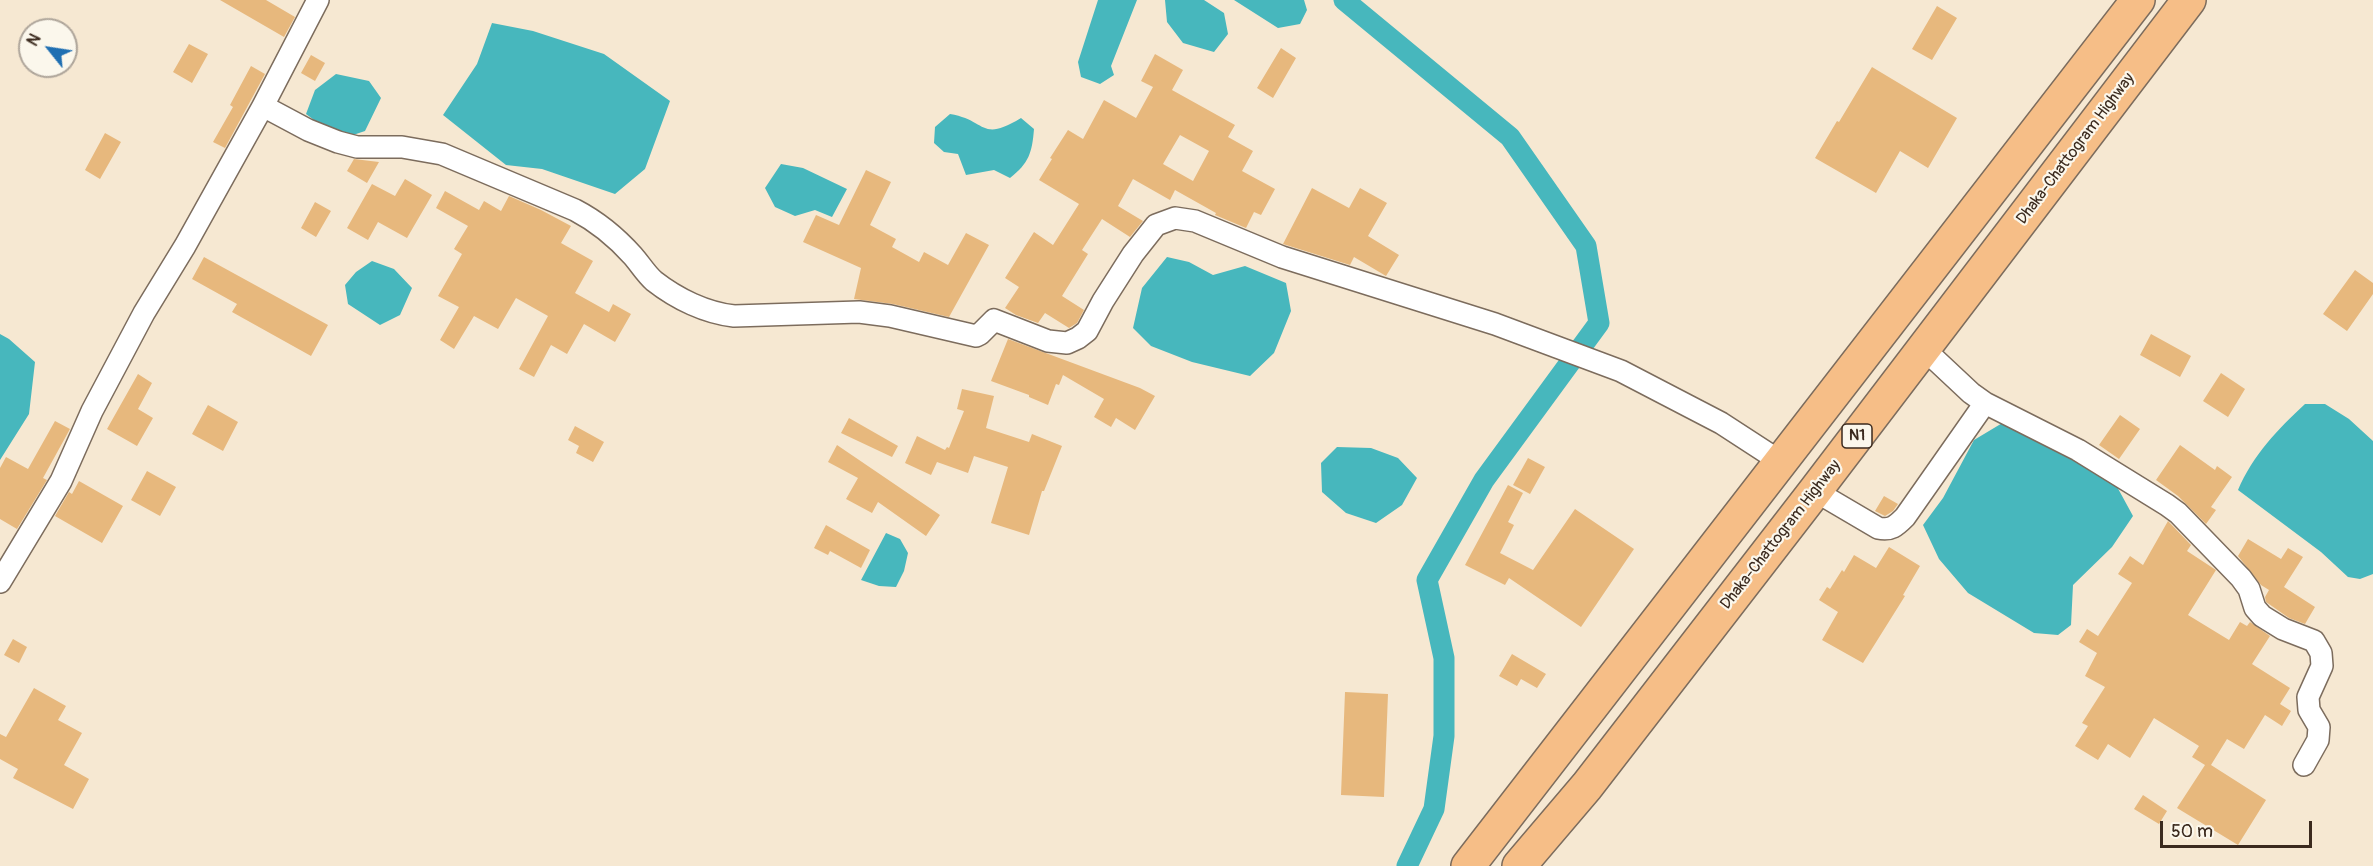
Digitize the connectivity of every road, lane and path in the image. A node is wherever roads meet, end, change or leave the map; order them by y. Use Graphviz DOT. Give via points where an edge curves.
graph roads {
  1 [pos="318,0"];
  2 [pos="2138,0"];
  3 [pos="2189,0"];
  4 [pos="263,106"];
  5 [pos="1924,349"];
  6 [pos="1985,403"];
  7 [pos="1781,462"];
  8 [pos="1815,491"];
  9 [pos="0,582"];
  10 [pos="2304,765"];
  11 [pos="1468,866"];
  12 [pos="1519,866"];
  1 -- 4 [label="street"];
  2 -- 7 [label="highway"];
  3 -- 5 [label="highway, Dhaka-Chattogram Highway / N1"];
  4 -- 7 [label="street" via="338,142 442,154 529,188 595,220 612,233 652,279 687,300 735,316 859,312 976,336 994,321 1048,341 1067,343 1087,331 1133,254 1156,225 1175,218 1195,221 1282,257 1485,321 1621,371 1721,423"];
  4 -- 9 [label="street" via="144,313 92,411 61,481"];
  5 -- 6 [label="street"];
  5 -- 8 [label="highway, Dhaka-Chattogram Highway / N1"];
  6 -- 8 [label="street" via="1895,527 1878,528"];
  6 -- 10 [label="street" via="2058,438 2167,505 2241,578 2262,616 2314,641 2321,653 2322,666 2308,697 2308,710 2319,727 2318,740"];
  7 -- 11 [label="highway"];
  8 -- 12 [label="highway, Dhaka-Chattogram Highway / N1" via="1587,786"];
}
